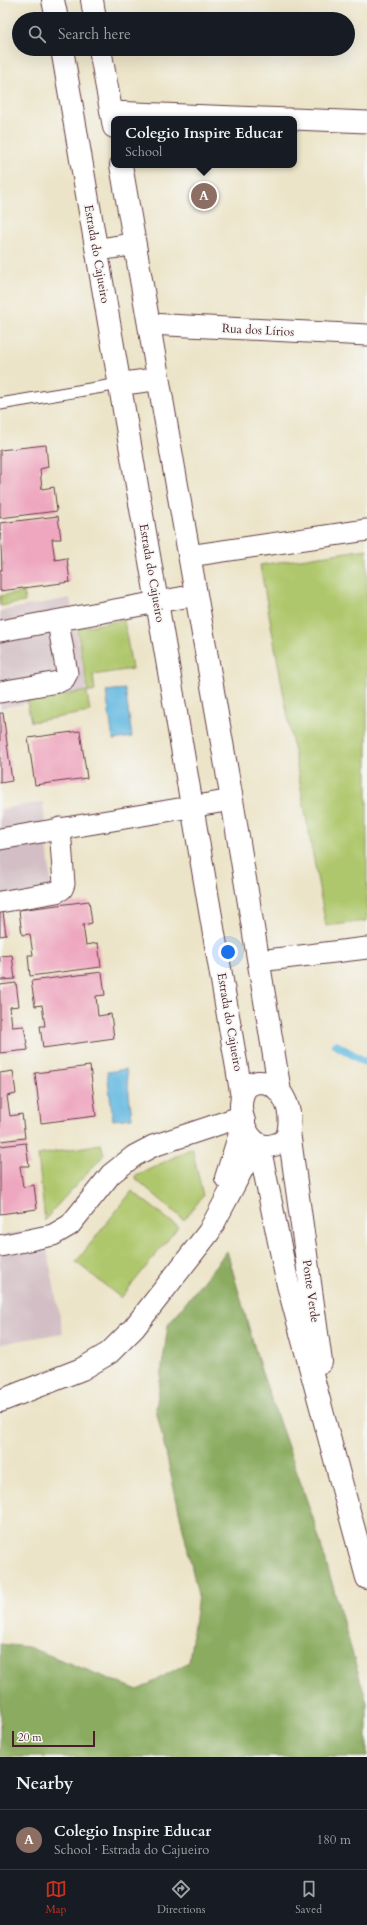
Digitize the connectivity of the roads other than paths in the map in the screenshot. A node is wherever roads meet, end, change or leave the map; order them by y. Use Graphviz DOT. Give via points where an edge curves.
graph roads {
  1 [pos="53,0"];
  2 [pos="92,0"];
  3 [pos="56,12"];
  4 [pos="94,12"];
  5 [pos="63,56"];
  6 [pos="101,56"];
  7 [pos="112,116"];
  8 [pos="297,119"];
  9 [pos="367,122"];
  10 [pos="121,168"];
  11 [pos="134,244"];
  12 [pos="96,250"];
  13 [pos="148,324"];
  14 [pos="367,335"];
  15 [pos="158,379"];
  16 [pos="120,384"];
  17 [pos="0,404"];
  18 [pos="367,530"];
  19 [pos="189,556"];
  20 [pos="196,595"];
  21 [pos="158,603"];
  22 [pos="58,622"];
  23 [pos="0,631"];
  24 [pos="0,692"];
  25 [pos="232,800"];
  26 [pos="193,806"];
  27 [pos="60,828"];
  28 [pos="0,839"];
  29 [pos="0,902"];
  30 [pos="367,948"];
  31 [pos="258,961"];
  32 [pos="280,1092"];
  33 [pos="243,1112"];
  34 [pos="289,1132"];
  35 [pos="258,1144"];
  36 [pos="209,1232"];
  37 [pos="0,1246"];
  38 [pos="0,1400"];
  39 [pos="333,1451"];
  40 [pos="367,1578"];
  1 -- 3 [label="main road"];
  2 -- 4 [label="main road"];
  5 -- 12 [label="main road, Estrada do Cajueiro"];
  6 -- 7 [label="main road"];
  8 -- 9 [label="street"];
  10 -- 11 [label="main road"];
  11 -- 12 [label="main road"];
  11 -- 13 [label="main road"];
  12 -- 16 [label="main road, Estrada do Cajueiro"];
  13 -- 14 [label="street, Rua dos Lírios"];
  13 -- 15 [label="main road"];
  15 -- 16 [label="main road"];
  15 -- 19 [label="main road"];
  16 -- 17 [label="lane"];
  16 -- 21 [label="main road, Estrada do Cajueiro"];
  18 -- 19 [label="street"];
  19 -- 20 [label="main road"];
  20 -- 21 [label="street"];
  20 -- 25 [label="main road"];
  21 -- 22 [label="street"];
  21 -- 26 [label="main road, Estrada do Cajueiro"];
  22 -- 23 [label="street"];
  22 -- 24 [label="street" via="67,673 64,679"];
  25 -- 26 [label="street"];
  25 -- 31 [label="main road"];
  26 -- 27 [label="street"];
  26 -- 33 [label="main road, Estrada do Cajueiro"];
  27 -- 28 [label="street"];
  27 -- 29 [label="street" via="64,884 62,889"];
  30 -- 31 [label="street"];
  31 -- 32 [label="main road"];
  32 -- 33 [label="main road" via="269,1082 258,1082 246,1088"];
  32 -- 34 [label="main road" via="288,1112"];
  33 -- 35 [label="main road" via="246,1130"];
  33 -- 36 [label="main road, Estrada do Cajueiro"];
  33 -- 37 [label="street" via="134,1156 112,1174 70,1225 53,1235"];
  34 -- 35 [label="main road" via="282,1142 275,1145 268,1147"];
  34 -- 39 [label="main road, Ponte Verde"];
  35 -- 36 [label="main road, Estrada do Cajueiro"];
  35 -- 39 [label="main road, Ponte Verde" via="288,1284"];
  36 -- 38 [label="main road, Estrada do Cajueiro" via="134,1328 109,1353 82,1369"];
  39 -- 40 [label="main road, Ponte Verde"];
}
